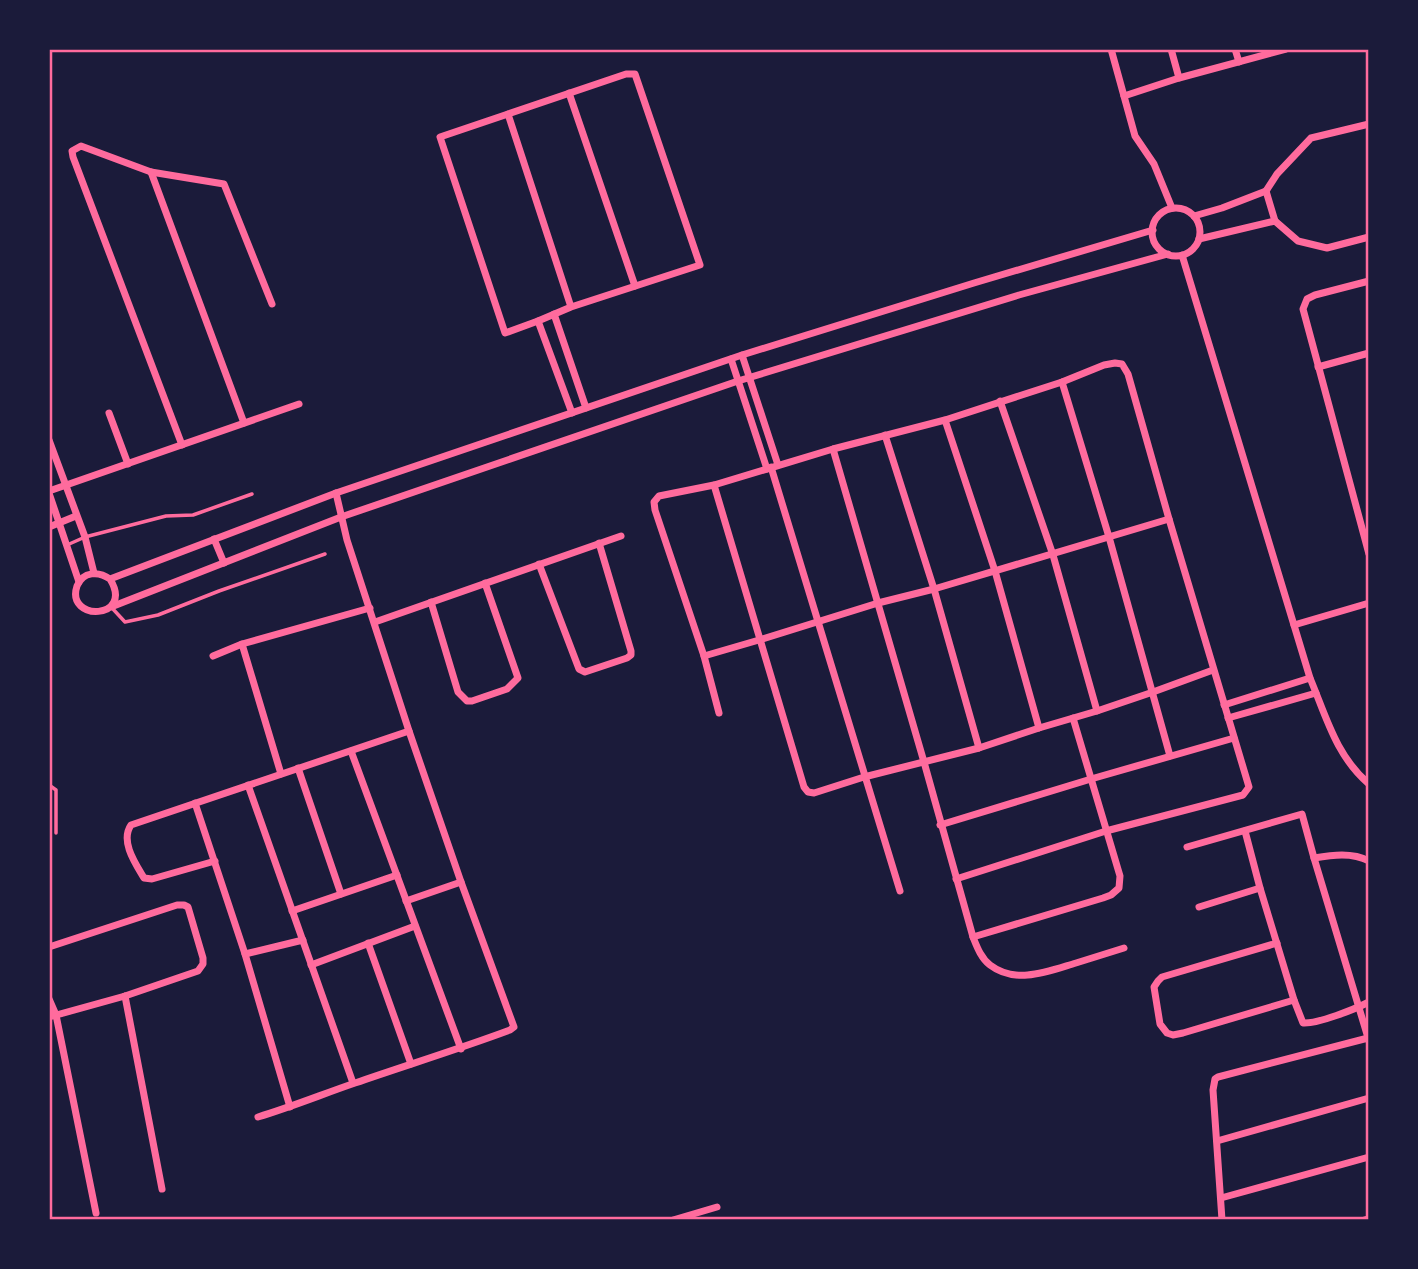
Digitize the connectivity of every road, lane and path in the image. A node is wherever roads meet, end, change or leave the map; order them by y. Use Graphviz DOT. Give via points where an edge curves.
graph roads {
  1 [pos="1111,49"];
  2 [pos="1171,49"];
  3 [pos="1236,49"];
  4 [pos="1286,49"];
  5 [pos="1239,62"];
  6 [pos="1179,78"];
  7 [pos="569,93"];
  8 [pos="1125,96"];
  9 [pos="508,114"];
  10 [pos="1369,124"];
  11 [pos="151,172"];
  12 [pos="1266,191"];
  13 [pos="1172,208"];
  14 [pos="1194,216"];
  15 [pos="1275,221"];
  16 [pos="1153,230"];
  17 [pos="1369,237"];
  18 [pos="1199,239"];
  19 [pos="1168,254"];
  20 [pos="1182,255"];
  21 [pos="1369,281"];
  22 [pos="635,286"];
  23 [pos="272,303"];
  24 [pos="571,307"];
  25 [pos="554,314"];
  26 [pos="538,321"];
  27 [pos="1369,353"];
  28 [pos="742,355"];
  29 [pos="731,359"];
  30 [pos="1318,367"];
  31 [pos="750,377"];
  32 [pos="738,381"];
  33 [pos="1062,382"];
  34 [pos="1000,401"];
  35 [pos="299,404"];
  36 [pos="586,408"];
  37 [pos="109,413"];
  38 [pos="572,413"];
  39 [pos="944,420"];
  40 [pos="244,423"];
  41 [pos="886,435"];
  42 [pos="49,440"];
  43 [pos="182,445"];
  44 [pos="833,449"];
  45 [pos="128,464"];
  46 [pos="772,467"];
  47 [pos="65,485"];
  48 [pos="714,485"];
  49 [pos="49,492"];
  50 [pos="336,493"];
  51 [pos="253,494"];
  52 [pos="76,516"];
  53 [pos="341,517"];
  54 [pos="1169,519"];
  55 [pos="60,522"];
  56 [pos="49,527"];
  57 [pos="621,536"];
  58 [pos="85,537"];
  59 [pos="1109,537"];
  60 [pos="214,539"];
  61 [pos="598,544"];
  62 [pos="67,545"];
  63 [pos="325,554"];
  64 [pos="1369,554"];
  65 [pos="1053,555"];
  66 [pos="223,563"];
  67 [pos="539,564"];
  68 [pos="995,571"];
  69 [pos="94,573"];
  70 [pos="110,579"];
  71 [pos="79,582"];
  72 [pos="485,583"];
  73 [pos="934,589"];
  74 [pos="431,602"];
  75 [pos="878,603"];
  76 [pos="1369,603"];
  77 [pos="110,607"];
  78 [pos="370,608"];
  79 [pos="817,621"];
  80 [pos="375,622"];
  81 [pos="1294,625"];
  82 [pos="759,640"];
  83 [pos="242,645"];
  84 [pos="213,656"];
  85 [pos="704,656"];
  86 [pos="1213,670"];
  87 [pos="1310,678"];
  88 [pos="1153,692"];
  89 [pos="1317,693"];
  90 [pos="1224,705"];
  91 [pos="1097,711"];
  92 [pos="719,713"];
  93 [pos="1073,718"];
  94 [pos="1228,718"];
  95 [pos="1039,727"];
  96 [pos="409,731"];
  97 [pos="1234,738"];
  98 [pos="979,748"];
  99 [pos="351,751"];
  100 [pos="1170,756"];
  101 [pos="924,762"];
  102 [pos="298,768"];
  103 [pos="281,774"];
  104 [pos="864,777"];
  105 [pos="1091,779"];
  106 [pos="1369,784"];
  107 [pos="49,785"];
  108 [pos="247,786"];
  109 [pos="195,803"];
  110 [pos="940,825"];
  111 [pos="1106,831"];
  112 [pos="1245,831"];
  113 [pos="56,833"];
  114 [pos="1187,847"];
  115 [pos="1314,858"];
  116 [pos="215,861"];
  117 [pos="1369,861"];
  118 [pos="397,875"];
  119 [pos="956,879"];
  120 [pos="461,882"];
  121 [pos="1260,888"];
  122 [pos="900,891"];
  123 [pos="341,894"];
  124 [pos="406,901"];
  125 [pos="1199,907"];
  126 [pos="292,911"];
  127 [pos="415,926"];
  128 [pos="973,937"];
  129 [pos="303,940"];
  130 [pos="368,943"];
  131 [pos="1277,943"];
  132 [pos="49,947"];
  133 [pos="1124,948"];
  134 [pos="245,954"];
  135 [pos="312,965"];
  136 [pos="125,996"];
  137 [pos="49,999"];
  138 [pos="1294,1000"];
  139 [pos="1369,1002"];
  140 [pos="1359,1007"];
  141 [pos="53,1016"];
  142 [pos="1369,1039"];
  143 [pos="461,1049"];
  144 [pos="411,1064"];
  145 [pos="354,1083"];
  146 [pos="1369,1098"];
  147 [pos="290,1107"];
  148 [pos="258,1117"];
  149 [pos="1217,1141"];
  150 [pos="1369,1157"];
  151 [pos="162,1189"];
  152 [pos="1221,1198"];
  153 [pos="717,1207"];
  154 [pos="96,1213"];
  155 [pos="673,1220"];
  156 [pos="1222,1220"];
  1 -- 8 [label="street"];
  2 -- 6 [label="street"];
  3 -- 5 [label="street"];
  4 -- 5 [label="street"];
  5 -- 6 [label="street"];
  6 -- 8 [label="street"];
  7 -- 9 [label="street"];
  7 -- 22 [label="street"];
  7 -- 22 [label="street" via="626,74 635,74 640,87 700,265"];
  8 -- 13 [label="street" via="1135,136 1154,164"];
  9 -- 24 [label="street"];
  9 -- 26 [label="street" via="440,137 505,333"];
  10 -- 12 [label="street" via="1311,138"];
  11 -- 23 [label="street" via="224,184"];
  11 -- 40 [label="street"];
  11 -- 43 [label="street" via="81,146 72,150"];
  12 -- 14 [label="street"];
  12 -- 15 [label="street"];
  13 -- 14 [label="street"];
  13 -- 16 [label="street" via="1156,218"];
  14 -- 18 [label="street"];
  15 -- 17 [label="street" via="1298,241 1327,248"];
  15 -- 18 [label="street"];
  16 -- 19 [label="street" via="1156,244"];
  16 -- 28 [label="street"];
  18 -- 20 [label="street"];
  19 -- 20 [label="street"];
  19 -- 31 [label="street"];
  20 -- 81 [label="street"];
  21 -- 30 [label="street" via="1307,299 1303,309"];
  22 -- 24 [label="street"];
  24 -- 25 [label="street"];
  25 -- 26 [label="street"];
  25 -- 36 [label="street"];
  26 -- 38 [label="street"];
  27 -- 30 [label="street"];
  28 -- 29 [label="street"];
  28 -- 31 [label="street"];
  29 -- 32 [label="street"];
  29 -- 36 [label="street"];
  30 -- 64 [label="street"];
  31 -- 32 [label="street"];
  31 -- 46 [label="street"];
  32 -- 46 [label="street"];
  32 -- 53 [label="street"];
  33 -- 34 [label="street"];
  33 -- 54 [label="street" via="1104,365 1122,364"];
  33 -- 59 [label="street"];
  34 -- 39 [label="street"];
  34 -- 65 [label="street"];
  35 -- 40 [label="street"];
  36 -- 38 [label="street"];
  37 -- 45 [label="street"];
  38 -- 50 [label="street"];
  39 -- 41 [label="street"];
  39 -- 68 [label="street"];
  40 -- 43 [label="street"];
  41 -- 44 [label="street"];
  41 -- 73 [label="street"];
  42 -- 47 [label="street"];
  43 -- 45 [label="street"];
  44 -- 46 [label="street"];
  44 -- 75 [label="street"];
  45 -- 47 [label="street"];
  46 -- 48 [label="street"];
  46 -- 79 [label="street"];
  47 -- 49 [label="street"];
  47 -- 52 [label="street"];
  48 -- 82 [label="street"];
  48 -- 85 [label="street" via="668,493 654,502"];
  49 -- 55 [label="street"];
  50 -- 53 [label="street"];
  50 -- 60 [label="street"];
  51 -- 58 [label="lane" via="193,515 166,516"];
  52 -- 55 [label="street"];
  52 -- 58 [label="street"];
  53 -- 66 [label="street"];
  53 -- 78 [label="street"];
  54 -- 59 [label="street"];
  54 -- 86 [label="street"];
  55 -- 56 [label="street"];
  55 -- 62 [label="street"];
  57 -- 61 [label="street"];
  58 -- 62 [label="lane"];
  58 -- 69 [label="street"];
  59 -- 65 [label="street"];
  59 -- 88 [label="street"];
  60 -- 66 [label="street"];
  60 -- 70 [label="street"];
  61 -- 67 [label="street"];
  61 -- 67 [label="street" via="631,651 627,658 585,672 579,669"];
  62 -- 71 [label="street"];
  63 -- 77 [label="lane" via="158,615 125,622"];
  65 -- 68 [label="street"];
  65 -- 91 [label="street"];
  66 -- 77 [label="street"];
  67 -- 72 [label="street"];
  68 -- 73 [label="street"];
  68 -- 95 [label="street"];
  69 -- 70 [label="street"];
  69 -- 71 [label="street"];
  70 -- 77 [label="street" via="115,587"];
  71 -- 77 [label="street" via="76,598 80,606 95,613"];
  72 -- 74 [label="street"];
  72 -- 74 [label="street" via="518,678 507,689 472,701 458,692"];
  73 -- 75 [label="street"];
  73 -- 98 [label="street"];
  74 -- 80 [label="street"];
  75 -- 79 [label="street"];
  75 -- 101 [label="street"];
  76 -- 81 [label="street"];
  78 -- 80 [label="street"];
  78 -- 83 [label="street"];
  79 -- 82 [label="street"];
  79 -- 104 [label="street"];
  80 -- 96 [label="street"];
  81 -- 87 [label="street"];
  82 -- 85 [label="street"];
  82 -- 104 [label="street" via="804,788 814,793"];
  83 -- 84 [label="street"];
  83 -- 103 [label="street"];
  85 -- 92 [label="street"];
  86 -- 88 [label="street"];
  86 -- 90 [label="street"];
  87 -- 89 [label="street"];
  87 -- 90 [label="street"];
  88 -- 91 [label="street"];
  88 -- 100 [label="street"];
  89 -- 94 [label="street"];
  89 -- 106 [label="street" via="1340,750"];
  90 -- 94 [label="street"];
  91 -- 93 [label="street"];
  93 -- 95 [label="street"];
  93 -- 105 [label="street"];
  94 -- 97 [label="street"];
  95 -- 98 [label="street"];
  96 -- 99 [label="street"];
  96 -- 120 [label="street"];
  97 -- 100 [label="street"];
  97 -- 111 [label="street" via="1249,786 1243,795"];
  98 -- 101 [label="street"];
  99 -- 102 [label="street"];
  99 -- 118 [label="street"];
  100 -- 105 [label="street"];
  101 -- 104 [label="street"];
  101 -- 110 [label="street"];
  102 -- 103 [label="street"];
  102 -- 123 [label="street"];
  103 -- 108 [label="street"];
  104 -- 122 [label="street"];
  105 -- 110 [label="street"];
  105 -- 111 [label="street"];
  107 -- 113 [label="lane" via="57,799"];
  108 -- 109 [label="street"];
  108 -- 126 [label="street"];
  109 -- 116 [label="street"];
  109 -- 116 [label="street" via="131,825 126,840 144,878"];
  110 -- 119 [label="street"];
  111 -- 119 [label="street"];
  111 -- 128 [label="street" via="1120,876 1116,892"];
  112 -- 114 [label="street"];
  112 -- 115 [label="street" via="1302,814"];
  112 -- 121 [label="street"];
  115 -- 117 [label="street" via="1349,855"];
  115 -- 140 [label="street"];
  116 -- 134 [label="street"];
  118 -- 123 [label="street"];
  118 -- 124 [label="street"];
  119 -- 128 [label="street"];
  120 -- 124 [label="street"];
  120 -- 143 [label="street" via="514,1027"];
  121 -- 125 [label="street"];
  121 -- 131 [label="street"];
  123 -- 126 [label="street"];
  124 -- 127 [label="street"];
  126 -- 129 [label="street"];
  127 -- 130 [label="street"];
  127 -- 143 [label="street"];
  128 -- 133 [label="street" via="990,965 1016,975 1037,975"];
  129 -- 134 [label="street"];
  129 -- 135 [label="street"];
  130 -- 135 [label="street"];
  130 -- 144 [label="street"];
  131 -- 138 [label="street"];
  131 -- 138 [label="street" via="1162,977 1154,987 1160,1024 1173,1035"];
  132 -- 136 [label="street" via="177,905 188,907 203,964 198,971"];
  134 -- 147 [label="street"];
  135 -- 145 [label="street"];
  136 -- 141 [label="street"];
  136 -- 151 [label="street"];
  137 -- 141 [label="street"];
  138 -- 140 [label="street" via="1303,1023 1309,1024"];
  139 -- 140 [label="street"];
  140 -- 142 [label="street"];
  141 -- 154 [label="street"];
  142 -- 149 [label="street" via="1215,1079"];
  143 -- 144 [label="street"];
  144 -- 145 [label="street"];
  145 -- 147 [label="street"];
  146 -- 149 [label="street"];
  147 -- 148 [label="street"];
  149 -- 152 [label="street"];
  150 -- 152 [label="street"];
  152 -- 156 [label="street"];
  153 -- 155 [label="street"];
}
